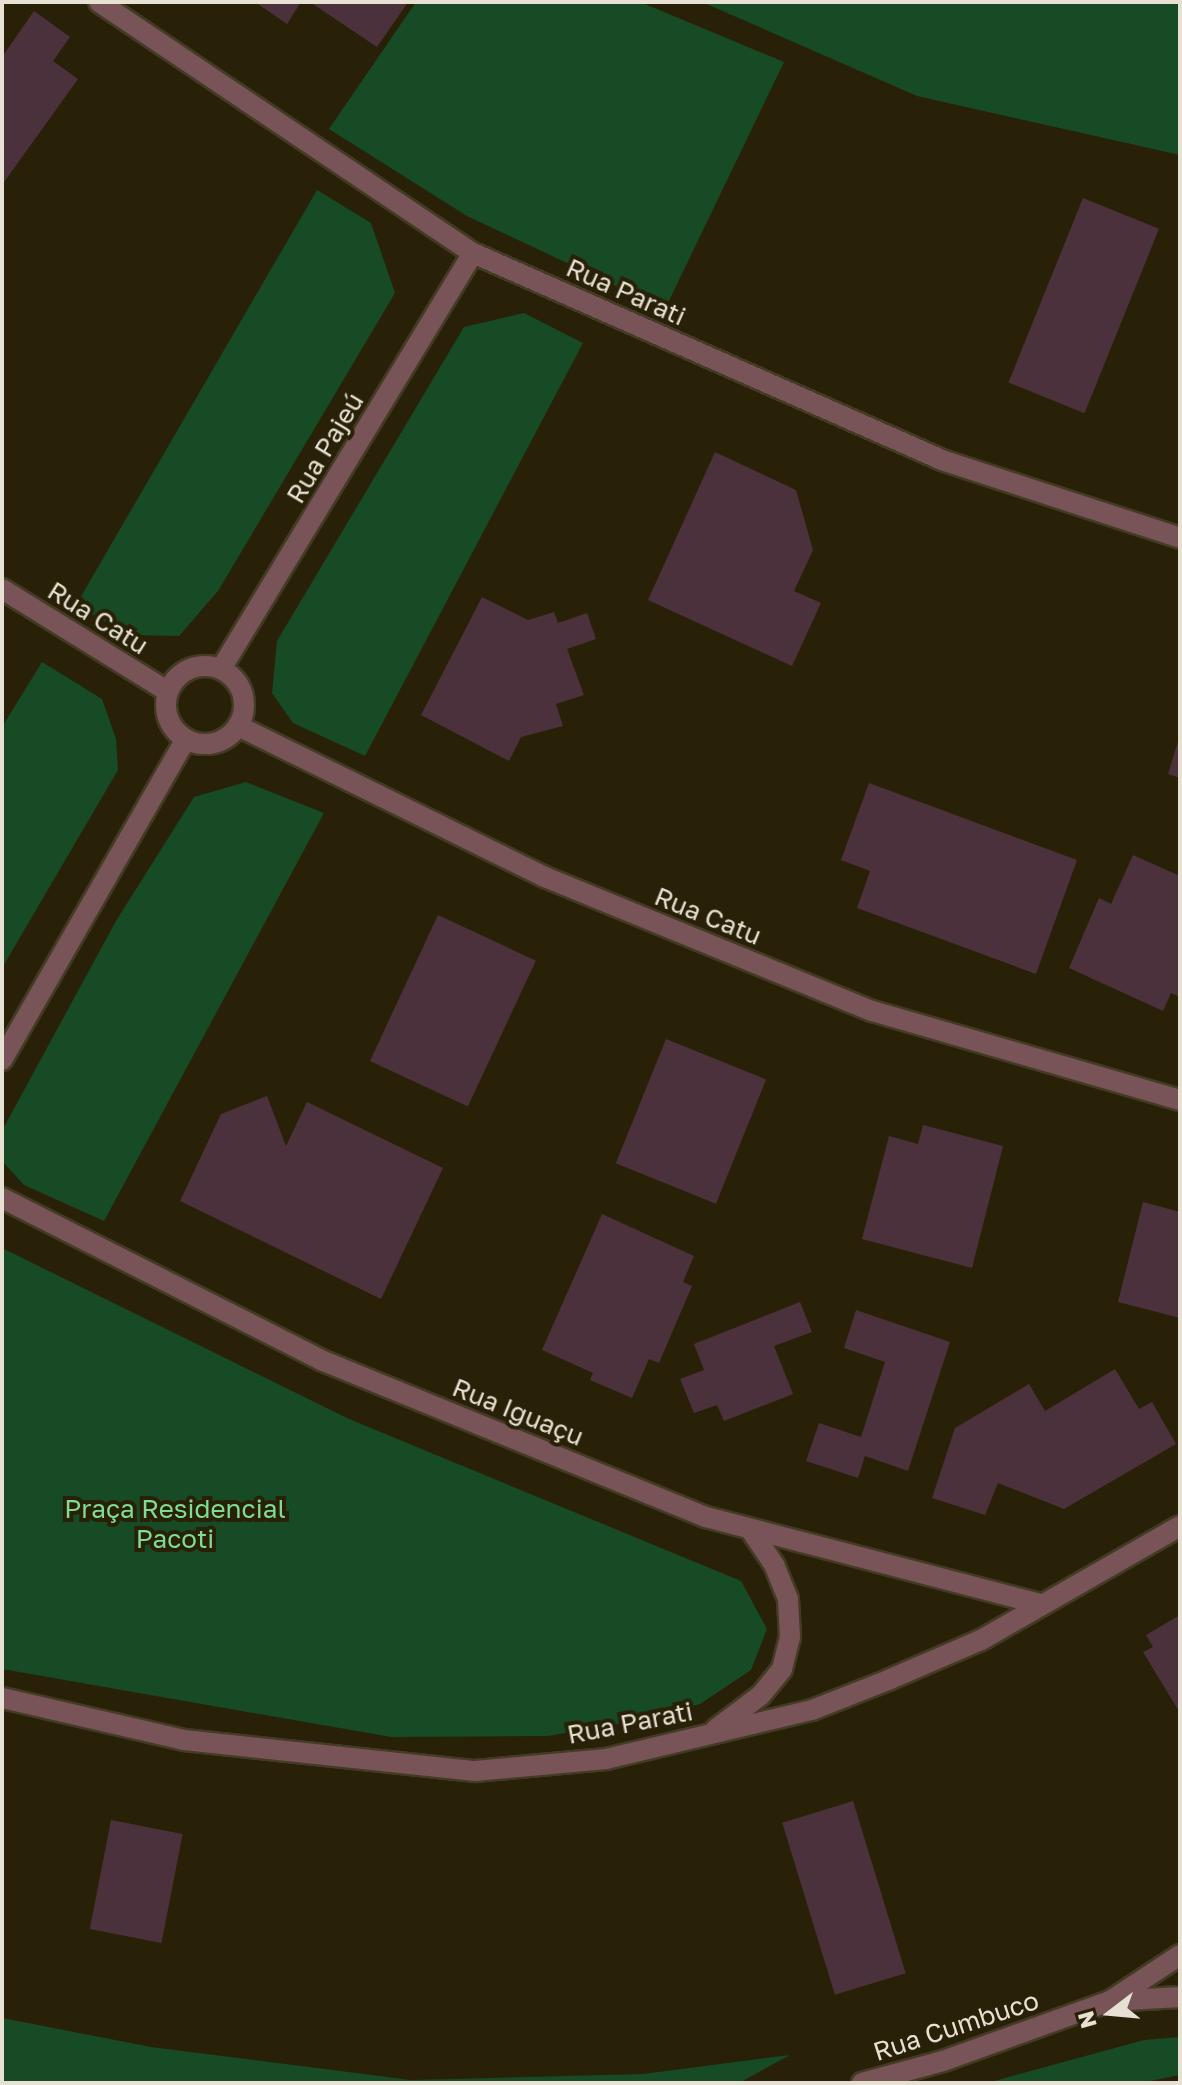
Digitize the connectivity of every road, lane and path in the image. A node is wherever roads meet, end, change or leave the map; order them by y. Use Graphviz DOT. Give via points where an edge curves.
graph roads {
  1 [pos="99,2"];
  2 [pos="473,253"];
  3 [pos="1180,538"];
  4 [pos="2,589"];
  5 [pos="221,669"];
  6 [pos="167,691"];
  7 [pos="238,726"];
  8 [pos="185,740"];
  9 [pos="2,1060"];
  10 [pos="1180,1100"];
  11 [pos="2,1198"];
  12 [pos="1180,1526"];
  13 [pos="750,1529"];
  14 [pos="1041,1604"];
  15 [pos="2,1698"];
  16 [pos="709,1734"];
  17 [pos="1180,1955"];
  18 [pos="1180,1997"];
  19 [pos="1110,2001"];
  20 [pos="862,2083"];
  1 -- 2 [label="street, Rua Parati"];
  2 -- 3 [label="street, Rua Parati" via="942,460"];
  2 -- 5 [label="street, Rua Pajeú"];
  4 -- 6 [label="street, Rua Catu"];
  5 -- 6 [label="street" via="200,666 180,674"];
  5 -- 7 [label="street" via="243,694"];
  6 -- 8 [label="street" via="171,727"];
  7 -- 8 [label="street" via="214,743"];
  7 -- 10 [label="street, Rua Catu" via="545,877 872,1011"];
  8 -- 9 [label="street"];
  11 -- 13 [label="street, Rua Iguaçu" via="321,1360 706,1517"];
  12 -- 14 [label="street, Rua Parati"];
  13 -- 14 [label="street, Rua Iguaçu"];
  13 -- 16 [label="street" via="775,1566 788,1599 790,1637 782,1669 761,1695"];
  14 -- 16 [label="street, Rua Parati" via="981,1640 812,1710"];
  15 -- 16 [label="street, Rua Parati" via="184,1740 475,1771 606,1759"];
  17 -- 19 [label="street, Rua Cumbuco"];
  18 -- 19 [label="street, Rua Cumbuco"];
  19 -- 20 [label="street, Rua Cumbuco" via="943,2061"];
}
